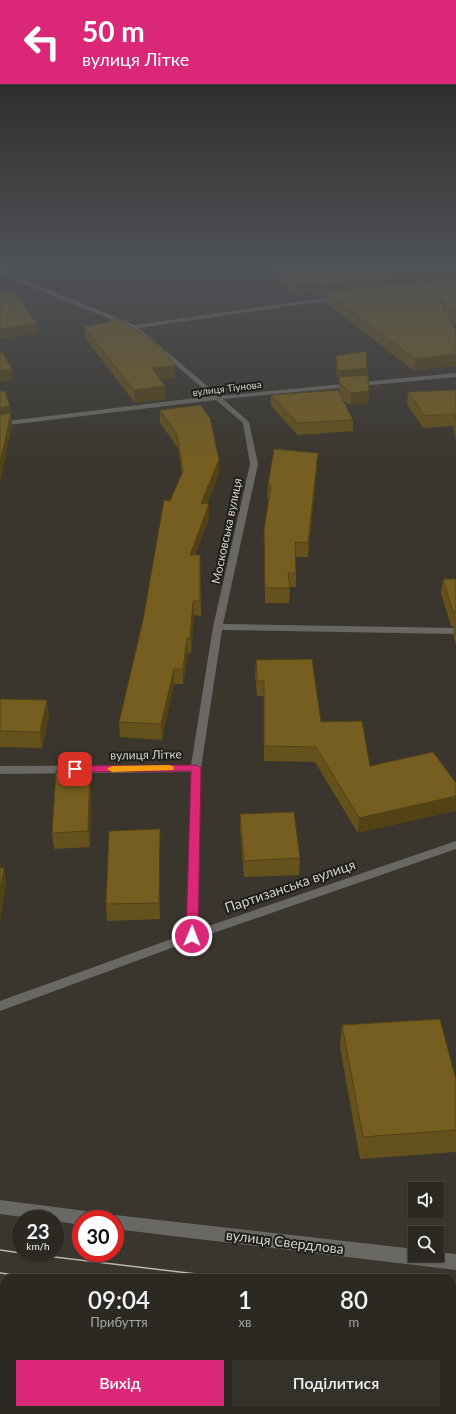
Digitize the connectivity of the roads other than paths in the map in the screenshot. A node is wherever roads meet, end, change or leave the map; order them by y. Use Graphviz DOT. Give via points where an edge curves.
graph roads {
  1 [pos="141,333"];
  2 [pos="456,375"];
  3 [pos="216,398"];
  4 [pos="0,424"];
  5 [pos="218,627"];
  6 [pos="456,631"];
  7 [pos="196,768"];
  8 [pos="0,770"];
  9 [pos="456,845"];
  10 [pos="192,936"];
  11 [pos="0,1006"];
  12 [pos="0,1207"];
  13 [pos="72,1216"];
  14 [pos="124,1223"];
  15 [pos="456,1262"];
  1 -- 3 [label="street, Московська вулиця"];
  2 -- 3 [label="street, вулиця Тіунова"];
  3 -- 4 [label="street, вулиця Тіунова"];
  3 -- 5 [label="street, Московська вулиця" via="246,422 254,464"];
  5 -- 6 [label="street"];
  5 -- 7 [label="street, Московська вулиця"];
  7 -- 8 [label="street, вулиця Літке"];
  7 -- 10 [label="street, Московська вулиця"];
  9 -- 10 [label="street, Партизанська вулиця"];
  10 -- 11 [label="street, Партизанська вулиця"];
  12 -- 13 [label="street"];
  14 -- 15 [label="street, вулиця Свердлова"];
}
